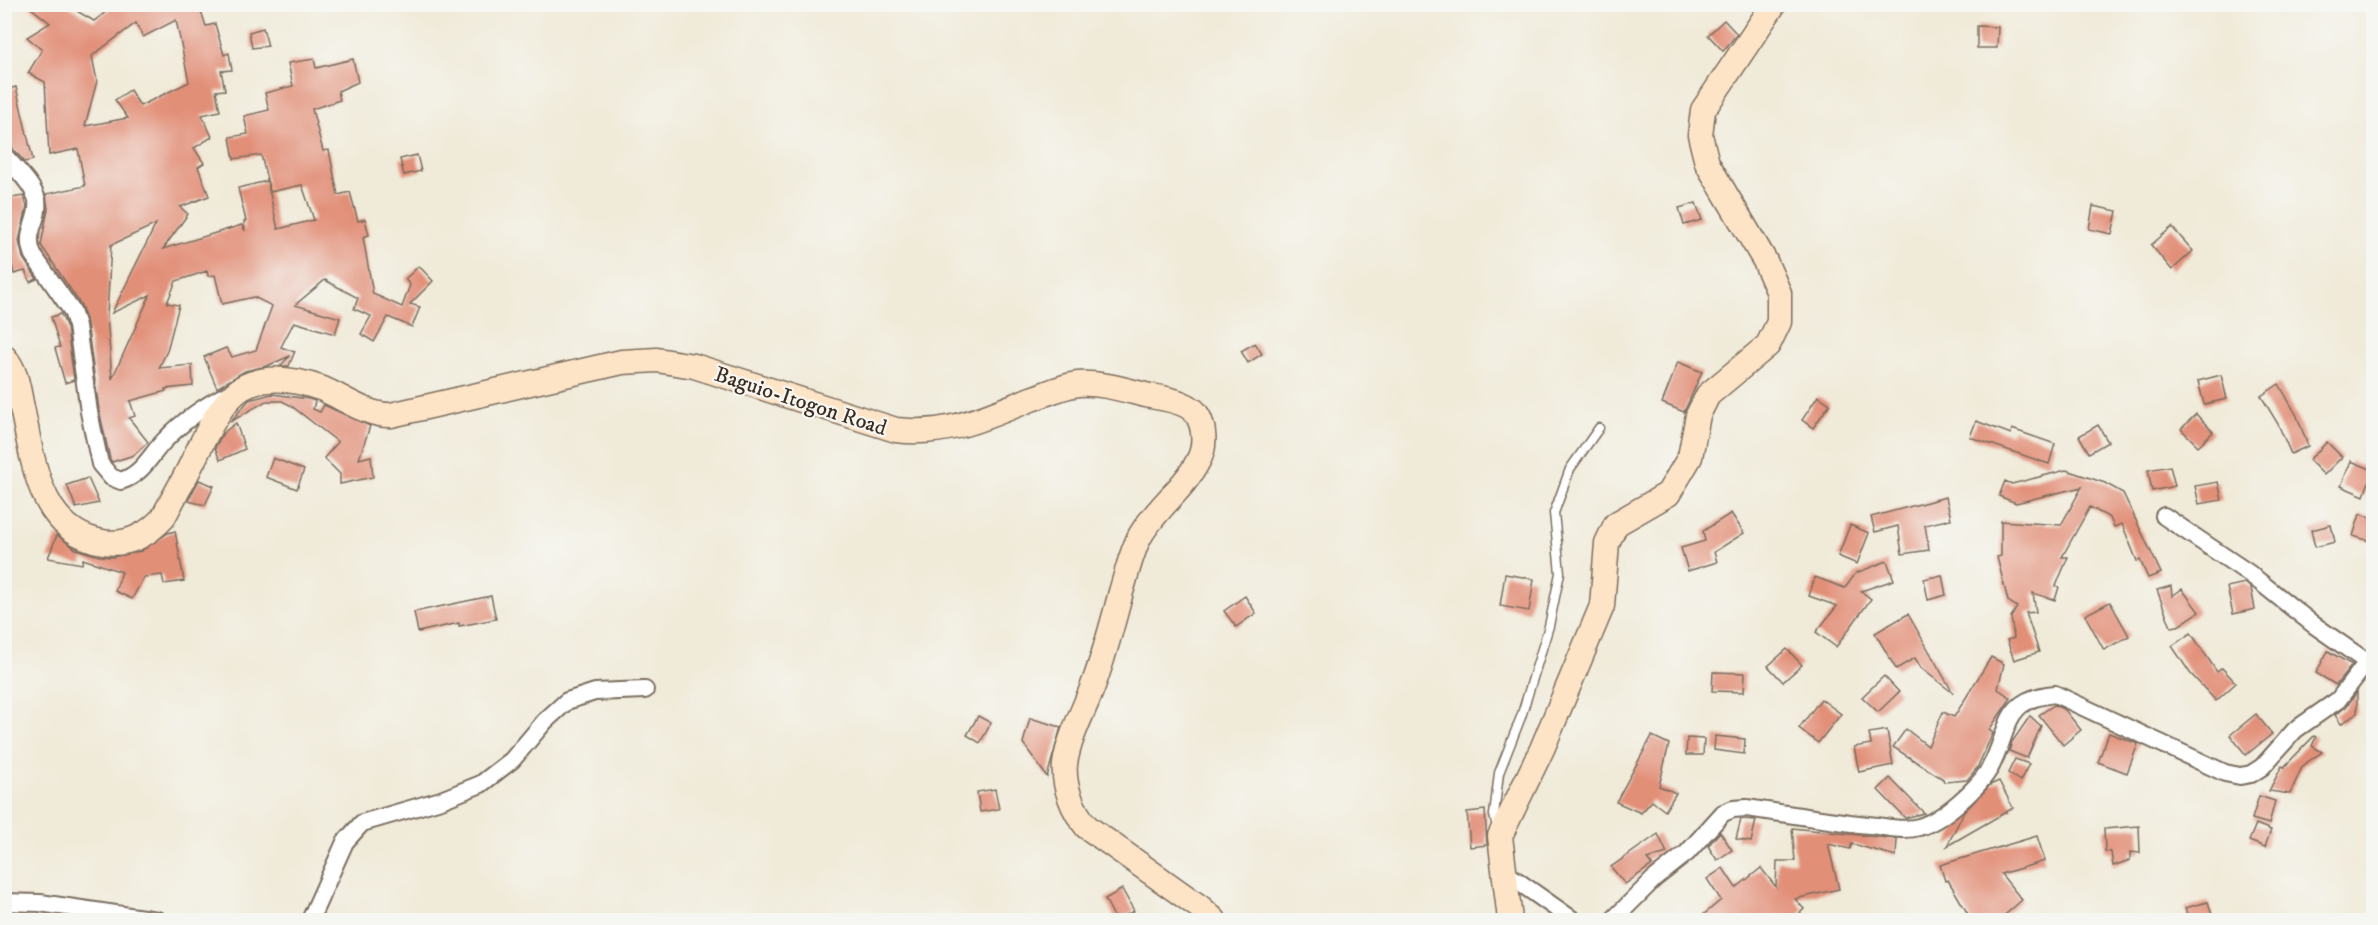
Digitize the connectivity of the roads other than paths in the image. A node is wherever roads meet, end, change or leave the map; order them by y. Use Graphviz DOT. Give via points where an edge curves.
graph roads {
  1 [pos="1774,4"];
  2 [pos="4,154"];
  3 [pos="4,357"];
  4 [pos="242,388"];
  5 [pos="1599,428"];
  6 [pos="2164,516"];
  7 [pos="2370,660"];
  8 [pos="645,690"];
  9 [pos="1500,837"];
  10 [pos="1503,871"];
  11 [pos="4,902"];
  12 [pos="157,921"];
  13 [pos="310,921"];
  14 [pos="1214,921"];
  15 [pos="1510,921"];
  16 [pos="1573,921"];
  17 [pos="1613,921"];
  1 -- 9 [label="main road" via="1703,110 1700,135 1707,163 1779,294 1779,322 1768,345 1708,395 1698,415 1690,457 1668,495 1616,524 1607,543 1602,606"];
  2 -- 4 [label="street" via="37,200 29,246 72,310 78,326 100,464 111,477 121,481 131,478 183,422 213,401"];
  3 -- 4 [label="main road" via="15,373 37,476 47,502 74,532 106,542 123,542 147,534 163,518 201,442"];
  4 -- 14 [label="main road, Baguio-Itogon Road" via="266,381 294,381 377,414 391,415 622,362 657,360 694,366 896,430 915,432 962,426 1079,384 1157,397 1190,407 1201,424 1203,447 1186,478 1152,517 1132,554 1065,765 1071,800 1079,818"];
  5 -- 9 [label="lane" via="1570,469 1554,513 1560,573 1549,626 1499,773 1494,815"];
  6 -- 7 [label="street" via="2250,574 2314,625"];
  7 -- 17 [label="street" via="2338,700 2295,730 2262,767 2240,776 2225,773 2055,694 2039,695 2025,700 2013,712 1992,765 1978,786 1941,816 1919,827 1897,828 1733,808 1716,819 1692,847"];
  8 -- 13 [label="street" via="595,692 567,701 512,760 481,784 362,823 345,842"];
  9 -- 10 [label="main road"];
  10 -- 15 [label="main road"];
  10 -- 16 [label="street"];
  11 -- 12 [label="street" via="40,903"];
}
